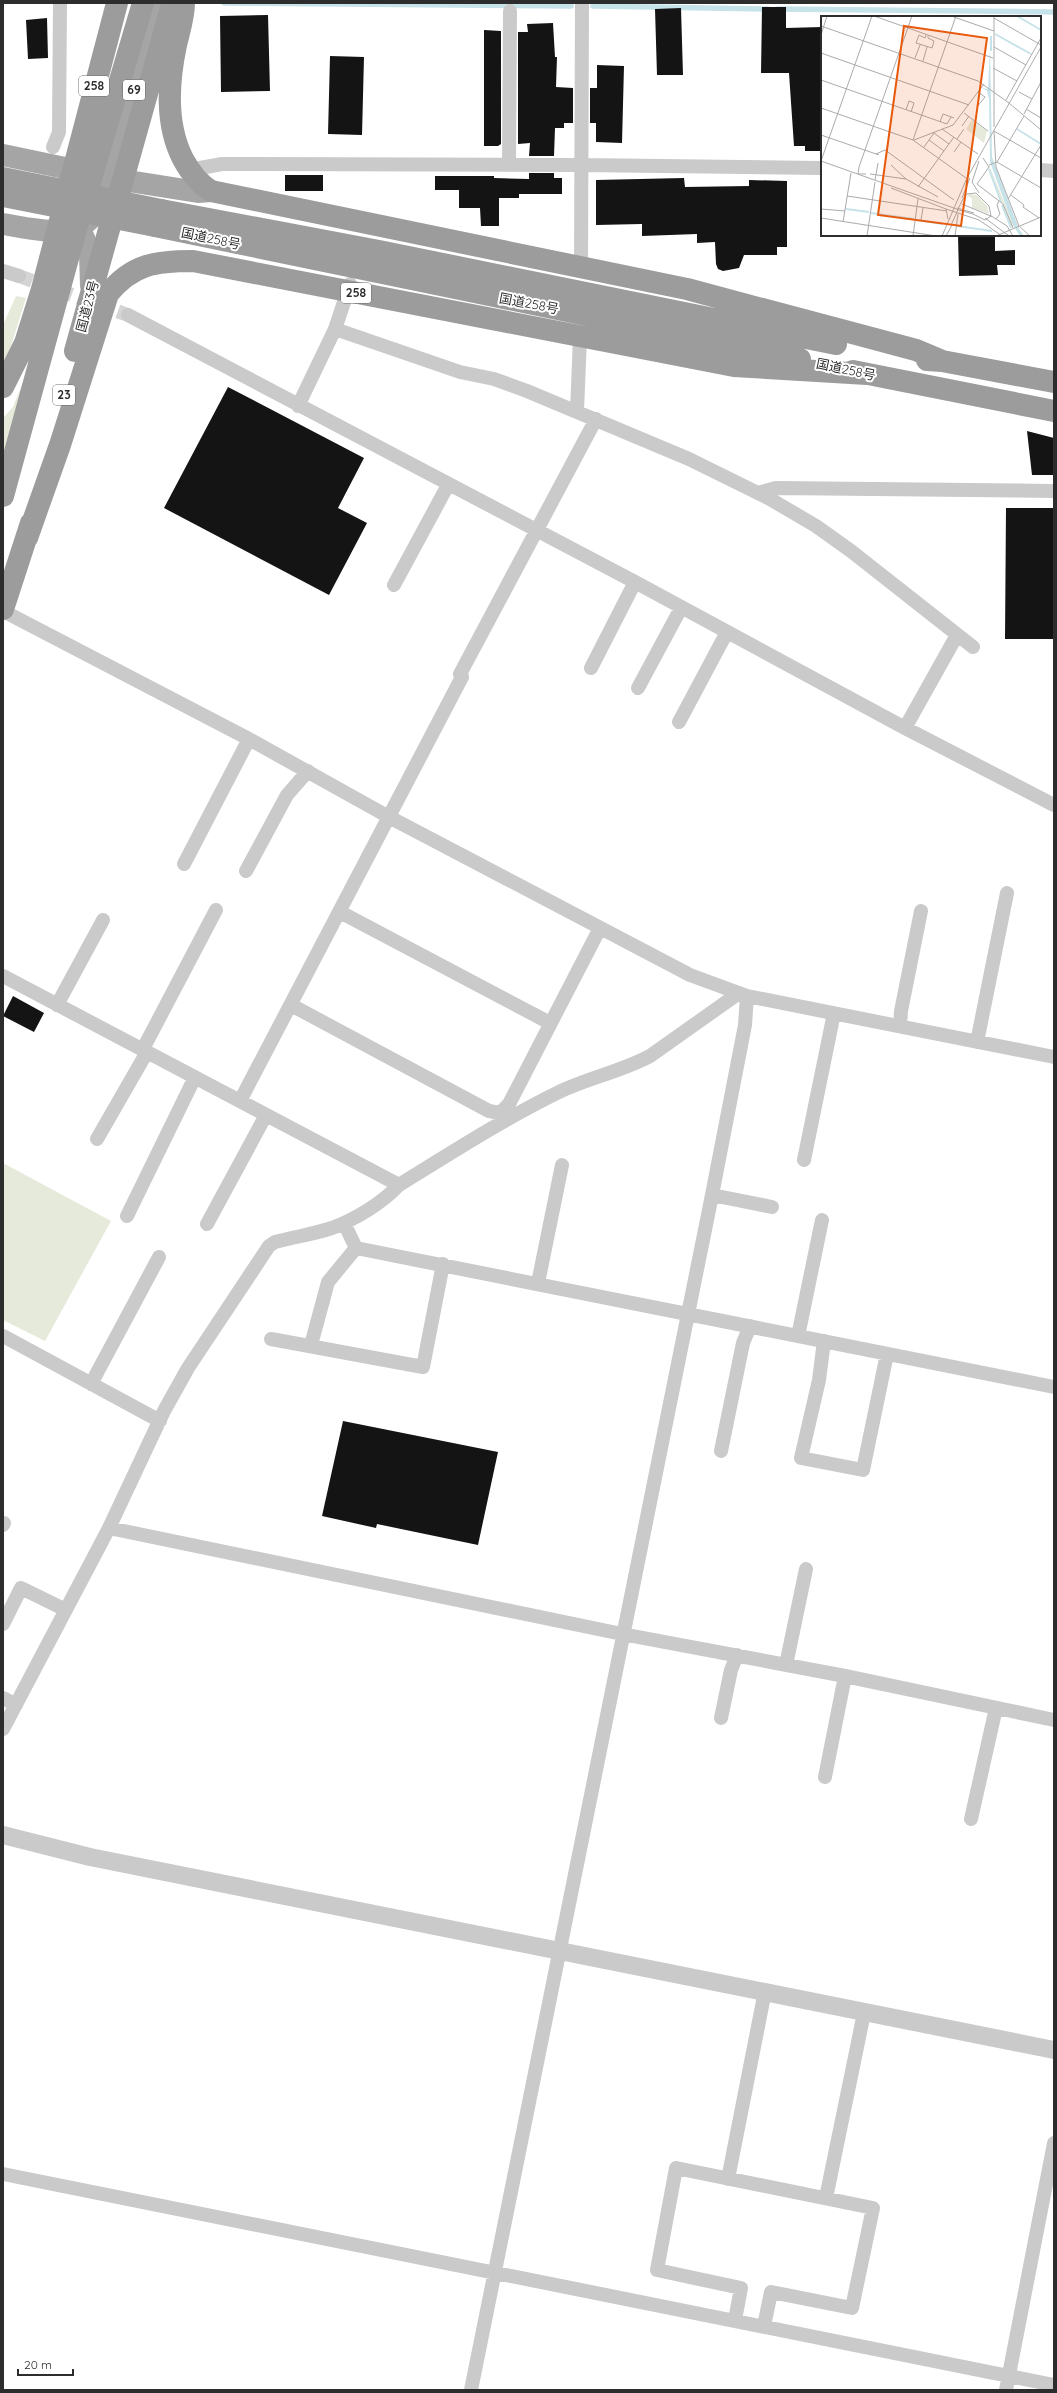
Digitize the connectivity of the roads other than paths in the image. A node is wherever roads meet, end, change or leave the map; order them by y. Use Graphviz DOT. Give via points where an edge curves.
graph roads {
  1 [pos="60,3"];
  2 [pos="117,3"];
  3 [pos="143,3"];
  4 [pos="160,3"];
  5 [pos="172,3"];
  6 [pos="184,3"];
  7 [pos="582,3"];
  8 [pos="510,11"];
  9 [pos="53,147"];
  10 [pos="3,155"];
  11 [pos="509,164"];
  12 [pos="582,164"];
  13 [pos="821,168"];
  14 [pos="189,170"];
  15 [pos="1041,170"];
  16 [pos="1054,170"];
  17 [pos="99,175"];
  18 [pos="3,178"];
  19 [pos="211,191"];
  20 [pos="3,195"];
  21 [pos="158,218"];
  22 [pos="3,224"];
  23 [pos="65,224"];
  24 [pos="581,268"];
  25 [pos="3,271"];
  26 [pos="19,276"];
  27 [pos="350,287"];
  28 [pos="91,289"];
  29 [pos="128,315"];
  30 [pos="335,329"];
  31 [pos="580,337"];
  32 [pos="942,361"];
  33 [pos="867,374"];
  34 [pos="1054,382"];
  35 [pos="3,387"];
  36 [pos="298,406"];
  37 [pos="577,411"];
  38 [pos="1054,411"];
  39 [pos="596,419"];
  40 [pos="448,485"];
  41 [pos="1054,491"];
  42 [pos="758,493"];
  43 [pos="3,496"];
  44 [pos="538,532"];
  45 [pos="27,538"];
  46 [pos="635,582"];
  47 [pos="394,585"];
  48 [pos="681,608"];
  49 [pos="3,610"];
  50 [pos="727,632"];
  51 [pos="957,635"];
  52 [pos="973,647"];
  53 [pos="591,668"];
  54 [pos="638,688"];
  55 [pos="679,722"];
  56 [pos="906,728"];
  57 [pos="249,739"];
  58 [pos="308,771"];
  59 [pos="1054,805"];
  60 [pos="388,817"];
  61 [pos="184,864"];
  62 [pos="246,871"];
  63 [pos="1007,893"];
  64 [pos="216,910"];
  65 [pos="921,911"];
  66 [pos="340,912"];
  67 [pos="103,920"];
  68 [pos="600,928"];
  69 [pos="3,976"];
  70 [pos="743,994"];
  71 [pos="57,1005"];
  72 [pos="291,1005"];
  73 [pos="834,1013"];
  74 [pos="550,1023"];
  75 [pos="900,1026"];
  76 [pos="977,1042"];
  77 [pos="145,1050"];
  78 [pos="1054,1057"];
  79 [pos="195,1077"];
  80 [pos="240,1101"];
  81 [pos="266,1115"];
  82 [pos="502,1116"];
  83 [pos="97,1139"];
  84 [pos="804,1160"];
  85 [pos="562,1165"];
  86 [pos="399,1185"];
  87 [pos="712,1195"];
  88 [pos="772,1207"];
  89 [pos="127,1216"];
  90 [pos="822,1220"];
  91 [pos="344,1223"];
  92 [pos="207,1224"];
  93 [pos="356,1248"];
  94 [pos="159,1257"];
  95 [pos="443,1264"];
  96 [pos="538,1283"];
  97 [pos="688,1312"];
  98 [pos="750,1326"];
  99 [pos="798,1336"];
  100 [pos="3,1337"];
  101 [pos="271,1339"];
  102 [pos="824,1341"];
  103 [pos="311,1345"];
  104 [pos="887,1354"];
  105 [pos="91,1384"];
  106 [pos="1054,1386"];
  107 [pos="160,1421"];
  108 [pos="721,1451"];
  109 [pos="109,1528"];
  110 [pos="806,1569"];
  111 [pos="66,1610"];
  112 [pos="3,1624"];
  113 [pos="622,1634"];
  114 [pos="737,1655"];
  115 [pos="786,1665"];
  116 [pos="845,1676"];
  117 [pos="3,1698"];
  118 [pos="16,1705"];
  119 [pos="996,1708"];
  120 [pos="721,1718"];
  121 [pos="1054,1720"];
  122 [pos="3,1728"];
  123 [pos="825,1777"];
  124 [pos="971,1819"];
  125 [pos="3,1835"];
  126 [pos="560,1952"];
  127 [pos="765,1991"];
  128 [pos="864,2013"];
  129 [pos="1054,2050"];
  130 [pos="1054,2142"];
  131 [pos="3,2174"];
  132 [pos="728,2179"];
  133 [pos="826,2198"];
  134 [pos="494,2273"];
  135 [pos="735,2320"];
  136 [pos="764,2326"];
  137 [pos="1009,2375"];
  138 [pos="1054,2385"];
  139 [pos="471,2390"];
  140 [pos="1006,2390"];
  1 -- 9 [label="street" via="60,132"];
  2 -- 17 [label="highway, 258"];
  3 -- 17 [label="highway, 国道23号 / 23"];
  4 -- 17 [label="main road, 69"];
  5 -- 17 [label="highway, 国道23号 / 23"];
  6 -- 14 [label="highway, 258" via="169,102 175,144"];
  7 -- 12 [label="street"];
  8 -- 11 [label="street"];
  10 -- 17 [label="main road"];
  11 -- 12 [label="street"];
  11 -- 14 [label="street" via="222,164"];
  12 -- 13 [label="street"];
  12 -- 24 [label="street"];
  14 -- 19 [label="highway, 258"];
  15 -- 16 [label="street"];
  17 -- 19 [label="main road" via="198,192"];
  17 -- 23 [label="highway, 258"];
  17 -- 23 [label="main road, 69" via="99,211 88,222"];
  17 -- 28 [label="highway, 国道23号 / 23"];
  18 -- 21 [label="highway, 国道258号 / 258, bridge"];
  19 -- 24 [label="highway, 258" via="361,231"];
  20 -- 21 [label="highway, 国道258号 / 258, bridge"];
  20 -- 23 [label="main road" via="22,198"];
  21 -- 32 [label="highway, 国道258号 / 258" via="386,252 914,360"];
  21 -- 33 [label="highway, 国道258号 / 258"];
  22 -- 23 [label="main road"];
  23 -- 28 [label="main road" via="83,236 90,253"];
  23 -- 35 [label="highway, 258" via="25,343"];
  23 -- 43 [label="highway, 23"];
  24 -- 32 [label="highway, 258" via="687,289 916,350"];
  25 -- 26 [label="street"];
  27 -- 30 [label="street"];
  27 -- 31 [label="highway, 258"];
  27 -- 45 [label="highway, 258" via="192,261 146,264 118,282 108,294"];
  28 -- 45 [label="highway, 国道23号 / 23"];
  29 -- 36 [label="street"];
  30 -- 36 [label="street"];
  30 -- 37 [label="street" via="460,372 527,391"];
  31 -- 33 [label="highway, 258" via="734,366"];
  31 -- 37 [label="street"];
  32 -- 34 [label="highway, 国道258号 / 258"];
  33 -- 38 [label="highway, 国道258号 / 258"];
  36 -- 40 [label="street"];
  37 -- 39 [label="street"];
  39 -- 42 [label="street" via="689,459"];
  39 -- 44 [label="street"];
  40 -- 44 [label="street"];
  40 -- 47 [label="street"];
  41 -- 42 [label="street" via="776,488"];
  42 -- 51 [label="street" via="816,526"];
  44 -- 46 [label="street"];
  44 -- 60 [label="street" via="460,674 462,678"];
  45 -- 49 [label="highway, 国道23号 / 23"];
  46 -- 48 [label="street"];
  46 -- 53 [label="street"];
  48 -- 50 [label="street"];
  48 -- 54 [label="street"];
  49 -- 57 [label="street"];
  50 -- 55 [label="street"];
  50 -- 56 [label="street"];
  51 -- 52 [label="street"];
  51 -- 56 [label="street"];
  56 -- 59 [label="street"];
  57 -- 58 [label="street"];
  57 -- 61 [label="street"];
  58 -- 60 [label="street"];
  58 -- 62 [label="street" via="287,795"];
  60 -- 66 [label="street"];
  60 -- 68 [label="street"];
  63 -- 76 [label="street"];
  64 -- 77 [label="street"];
  65 -- 75 [label="street"];
  66 -- 72 [label="street"];
  66 -- 74 [label="street"];
  67 -- 71 [label="street"];
  68 -- 70 [label="street" via="690,975"];
  68 -- 74 [label="street"];
  69 -- 71 [label="street"];
  70 -- 73 [label="street"];
  70 -- 82 [label="street" via="636,1064 582,1082"];
  70 -- 87 [label="street" via="745,1025"];
  71 -- 77 [label="street"];
  72 -- 80 [label="street"];
  72 -- 82 [label="street"];
  73 -- 75 [label="street"];
  73 -- 84 [label="street"];
  74 -- 82 [label="street"];
  75 -- 76 [label="street"];
  76 -- 78 [label="street"];
  77 -- 79 [label="street"];
  77 -- 83 [label="street"];
  79 -- 80 [label="street"];
  79 -- 89 [label="street"];
  80 -- 81 [label="street"];
  81 -- 86 [label="street"];
  81 -- 92 [label="street"];
  82 -- 86 [label="street"];
  85 -- 96 [label="street"];
  86 -- 91 [label="street" via="388,1197"];
  87 -- 88 [label="street"];
  87 -- 97 [label="street"];
  90 -- 99 [label="street"];
  91 -- 93 [label="street"];
  91 -- 107 [label="street" via="275,1242 269,1246 188,1368"];
  93 -- 95 [label="street"];
  93 -- 103 [label="street" via="328,1282"];
  94 -- 105 [label="street"];
  95 -- 96 [label="street"];
  95 -- 103 [label="street" via="423,1368"];
  96 -- 97 [label="street"];
  97 -- 98 [label="street"];
  97 -- 113 [label="street"];
  98 -- 99 [label="street"];
  98 -- 108 [label="street" via="743,1343"];
  99 -- 102 [label="street"];
  100 -- 105 [label="street"];
  101 -- 103 [label="street"];
  102 -- 104 [label="street"];
  102 -- 104 [label="street" via="801,1458 864,1470"];
  104 -- 106 [label="street"];
  105 -- 107 [label="street"];
  107 -- 109 [label="street"];
  109 -- 111 [label="street"];
  109 -- 113 [label="street"];
  110 -- 115 [label="street"];
  111 -- 112 [label="street" via="22,1588"];
  111 -- 118 [label="street"];
  113 -- 114 [label="street"];
  113 -- 126 [label="street"];
  114 -- 115 [label="street"];
  114 -- 120 [label="street" via="731,1670"];
  115 -- 116 [label="street"];
  116 -- 119 [label="street"];
  116 -- 123 [label="street"];
  117 -- 118 [label="street"];
  118 -- 122 [label="street"];
  119 -- 121 [label="street"];
  119 -- 124 [label="street"];
  125 -- 126 [label="street" via="90,1857"];
  126 -- 127 [label="street"];
  126 -- 134 [label="street"];
  127 -- 128 [label="street"];
  127 -- 132 [label="street"];
  128 -- 129 [label="street"];
  128 -- 133 [label="street"];
  130 -- 137 [label="street"];
  131 -- 134 [label="street"];
  132 -- 133 [label="street"];
  132 -- 135 [label="street" via="676,2168 658,2270 741,2288"];
  133 -- 136 [label="street" via="873,2208 852,2308 771,2292"];
  134 -- 135 [label="street"];
  134 -- 139 [label="street"];
  135 -- 136 [label="street"];
  136 -- 137 [label="street"];
  137 -- 138 [label="street"];
  137 -- 140 [label="street"];
}
